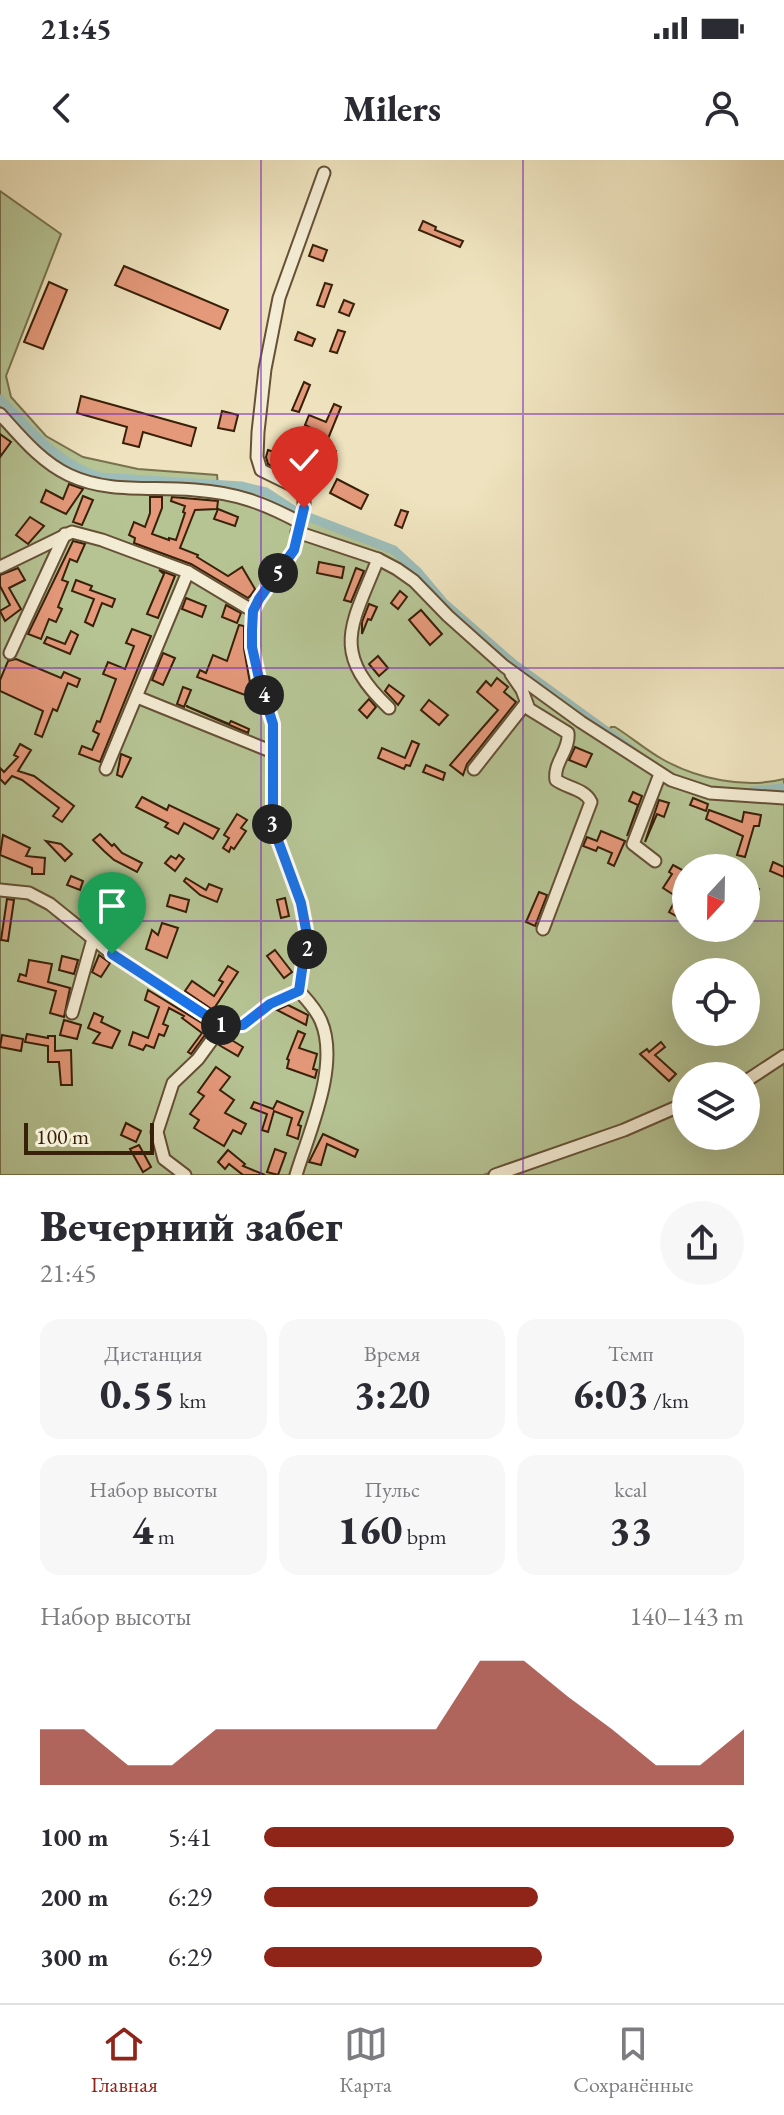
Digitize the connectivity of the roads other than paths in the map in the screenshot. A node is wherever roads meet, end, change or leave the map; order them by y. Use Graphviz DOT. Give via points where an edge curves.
graph roads {
  1 [pos="324,173"];
  2 [pos="0,414"];
  3 [pos="300,520"];
  4 [pos="65,533"];
  5 [pos="378,559"];
  6 [pos="0,567"];
  7 [pos="188,572"];
  8 [pos="253,611"];
  9 [pos="10,653"];
  10 [pos="504,666"];
  11 [pos="137,697"];
  12 [pos="526,703"];
  13 [pos="389,708"];
  14 [pos="273,752"];
  15 [pos="106,769"];
  16 [pos="474,769"];
  17 [pos="660,774"];
  18 [pos="784,798"];
  19 [pos="655,861"];
  20 [pos="0,890"];
  21 [pos="543,929"];
  22 [pos="93,939"];
  23 [pos="299,991"];
  24 [pos="72,1013"];
  25 [pos="222,1026"];
  26 [pos="784,1056"];
  27 [pos="760,1072"];
  28 [pos="672,1109"];
  29 [pos="185,1175"];
  30 [pos="296,1175"];
  31 [pos="495,1175"];
  1 -- 3 [label="street" via="279,298 258,432 261,470 300,489"];
  2 -- 3 [label="street" via="39,454 65,474 90,484 242,496"];
  3 -- 5 [label="street"];
  3 -- 8 [label="street" via="290,558"];
  4 -- 6 [label="street"];
  4 -- 7 [label="street" via="102,540"];
  4 -- 9 [label="street"];
  5 -- 10 [label="street" via="414,581"];
  5 -- 13 [label="street" via="352,620 350,640 357,672"];
  7 -- 8 [label="street"];
  7 -- 11 [label="street"];
  8 -- 14 [label="street" via="252,647 273,724"];
  10 -- 12 [label="street"];
  10 -- 17 [label="street"];
  11 -- 14 [label="street"];
  11 -- 15 [label="street"];
  12 -- 16 [label="street"];
  12 -- 21 [label="street" via="568,733 556,780 591,802"];
  14 -- 23 [label="street" via="273,827 307,935"];
  17 -- 18 [label="street" via="710,793"];
  17 -- 19 [label="street" via="633,844"];
  20 -- 22 [label="street" via="29,893 50,904"];
  22 -- 24 [label="street"];
  22 -- 25 [label="street"];
  23 -- 25 [label="street" via="243,1025"];
  23 -- 30 [label="street" via="321,1020 328,1058"];
  25 -- 29 [label="street" via="173,1083 157,1132 164,1159"];
  26 -- 27 [label="street"];
  28 -- 31 [label="street"];
}
